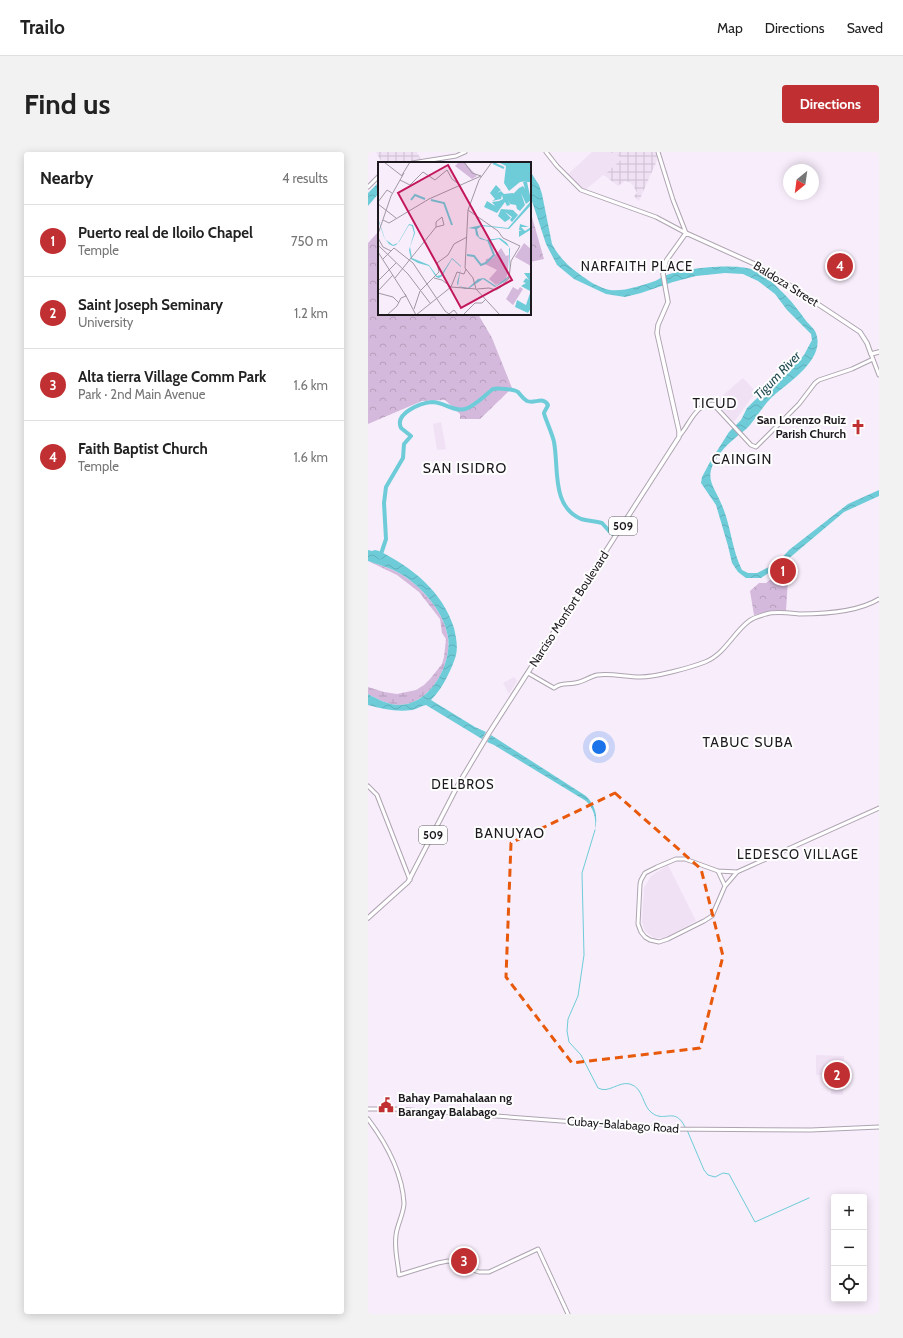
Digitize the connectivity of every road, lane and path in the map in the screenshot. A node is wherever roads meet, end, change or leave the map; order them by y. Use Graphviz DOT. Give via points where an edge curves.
graph roads {
  1 [pos="465,152"];
  2 [pos="546,152"];
  3 [pos="658,152"];
  4 [pos="418,162"];
  5 [pos="378,177"];
  6 [pos="368,186"];
  7 [pos="683,225"];
  8 [pos="678,229"];
  9 [pos="686,233"];
  10 [pos="879,352"];
  11 [pos="871,354"];
  12 [pos="873,359"];
  13 [pos="879,375"];
  14 [pos="680,435"];
  15 [pos="879,598"];
  16 [pos="528,673"];
  17 [pos="368,786"];
  18 [pos="879,808"];
  19 [pos="718,871"];
  20 [pos="737,872"];
  21 [pos="410,880"];
  22 [pos="725,886"];
  23 [pos="368,918"];
  24 [pos="368,1109"];
  25 [pos="368,1119"];
  26 [pos="879,1127"];
  27 [pos="568,1314"];
  1 -- 4 [label="street" via="456,156"];
  2 -- 8 [label="street" via="581,190 656,217"];
  3 -- 7 [label="street"];
  5 -- 6 [label="street"];
  7 -- 8 [label="street"];
  7 -- 9 [label="street"];
  8 -- 9 [label="street"];
  9 -- 11 [label="main road, Baldoza Street" via="759,266 821,306 860,332"];
  9 -- 14 [label="main road" via="666,261 663,274 668,300 657,333"];
  10 -- 11 [label="main road"];
  11 -- 12 [label="street"];
  12 -- 13 [label="street"];
  12 -- 14 [label="street" via="815,383 799,404 756,447 744,438 713,404 705,405 693,416"];
  14 -- 16 [label="main road, Narciso Monfort Boulevard / 509"];
  15 -- 16 [label="street" via="869,604 837,612 768,613 755,617 712,658 659,674 640,677 599,675 554,688"];
  16 -- 21 [label="main road, Narciso Monfort Boulevard / 509" via="472,761"];
  17 -- 21 [label="street" via="376,795"];
  18 -- 20 [label="street"];
  19 -- 20 [label="street"];
  19 -- 22 [label="street"];
  19 -- 22 [label="street" via="685,859 676,859 643,876 640,884 638,924 641,932 654,942 668,939 703,922 712,916"];
  20 -- 22 [label="street"];
  21 -- 23 [label="main road, Narciso Monfort Boulevard / 509"];
  24 -- 26 [label="street, Cubay-Balabago Road" via="688,1129 817,1130"];
  25 -- 27 [label="street" via="384,1141 396,1167 401,1186 404,1206 396,1235 399,1275 448,1261 479,1272 489,1272 538,1249"];
}
